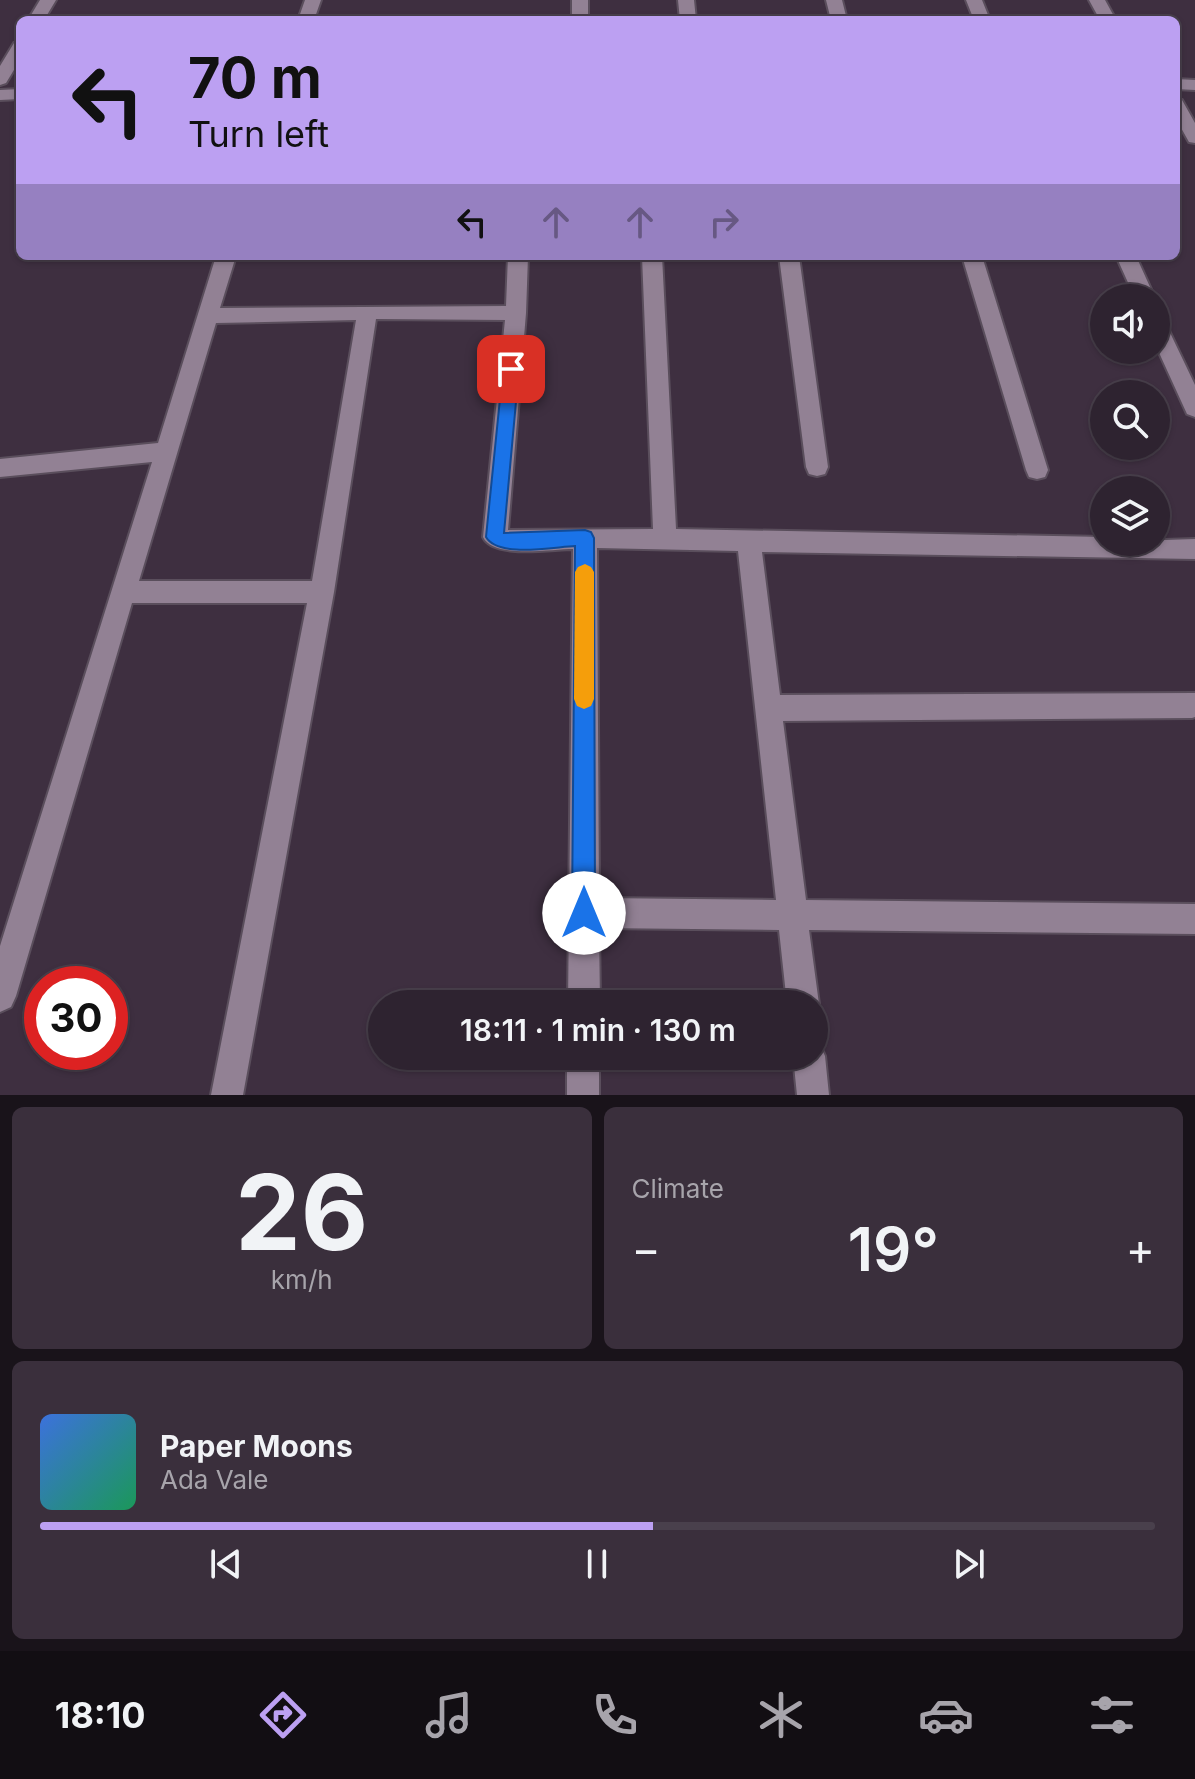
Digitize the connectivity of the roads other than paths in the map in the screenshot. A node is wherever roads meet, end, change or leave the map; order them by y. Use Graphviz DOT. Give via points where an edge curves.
graph roads {
  1 [pos="16,53"];
  2 [pos="0,80"];
  3 [pos="1180,111"];
  4 [pos="1195,138"];
  5 [pos="225,260"];
  6 [pos="518,260"];
  7 [pos="652,260"];
  8 [pos="790,260"];
  9 [pos="973,260"];
  10 [pos="1128,260"];
  11 [pos="1139,284"];
  12 [pos="367,312"];
  13 [pos="516,313"];
  14 [pos="206,316"];
  15 [pos="1170,354"];
  16 [pos="1195,408"];
  17 [pos="166,451"];
  18 [pos="817,467"];
  19 [pos="0,468"];
  20 [pos="1037,470"];
  21 [pos="585,538"];
  22 [pos="665,540"];
  23 [pos="749,541"];
  24 [pos="1195,549"];
  25 [pos="122,592"];
  26 [pos="322,592"];
  27 [pos="1192,705"];
  28 [pos="768,708"];
  29 [pos="584,913"];
  30 [pos="793,915"];
  31 [pos="1195,919"];
  32 [pos="1,988"];
  33 [pos="584,990"];
  34 [pos="801,990"];
  35 [pos="583,1070"];
  36 [pos="810,1070"];
  37 [pos="227,1095"];
  38 [pos="583,1095"];
  39 [pos="813,1095"];
  1 -- 2 [label="street"];
  3 -- 4 [label="street"];
  5 -- 14 [label="street"];
  6 -- 13 [label="street"];
  7 -- 22 [label="street"];
  8 -- 18 [label="street"];
  9 -- 20 [label="street"];
  10 -- 11 [label="street"];
  12 -- 13 [label="street"];
  12 -- 14 [label="street"];
  12 -- 26 [label="street"];
  13 -- 21 [label="street" via="495,537 505,542"];
  14 -- 17 [label="street"];
  15 -- 16 [label="street"];
  17 -- 19 [label="street"];
  17 -- 25 [label="street"];
  21 -- 22 [label="street"];
  21 -- 29 [label="street"];
  22 -- 23 [label="street"];
  23 -- 24 [label="street"];
  23 -- 28 [label="street"];
  25 -- 26 [label="street"];
  25 -- 32 [label="street"];
  26 -- 37 [label="street"];
  27 -- 28 [label="street"];
  28 -- 30 [label="street"];
  29 -- 30 [label="street"];
  29 -- 33 [label="street"];
  30 -- 31 [label="street"];
  30 -- 34 [label="street"];
  35 -- 38 [label="street"];
  36 -- 39 [label="street"];
}
